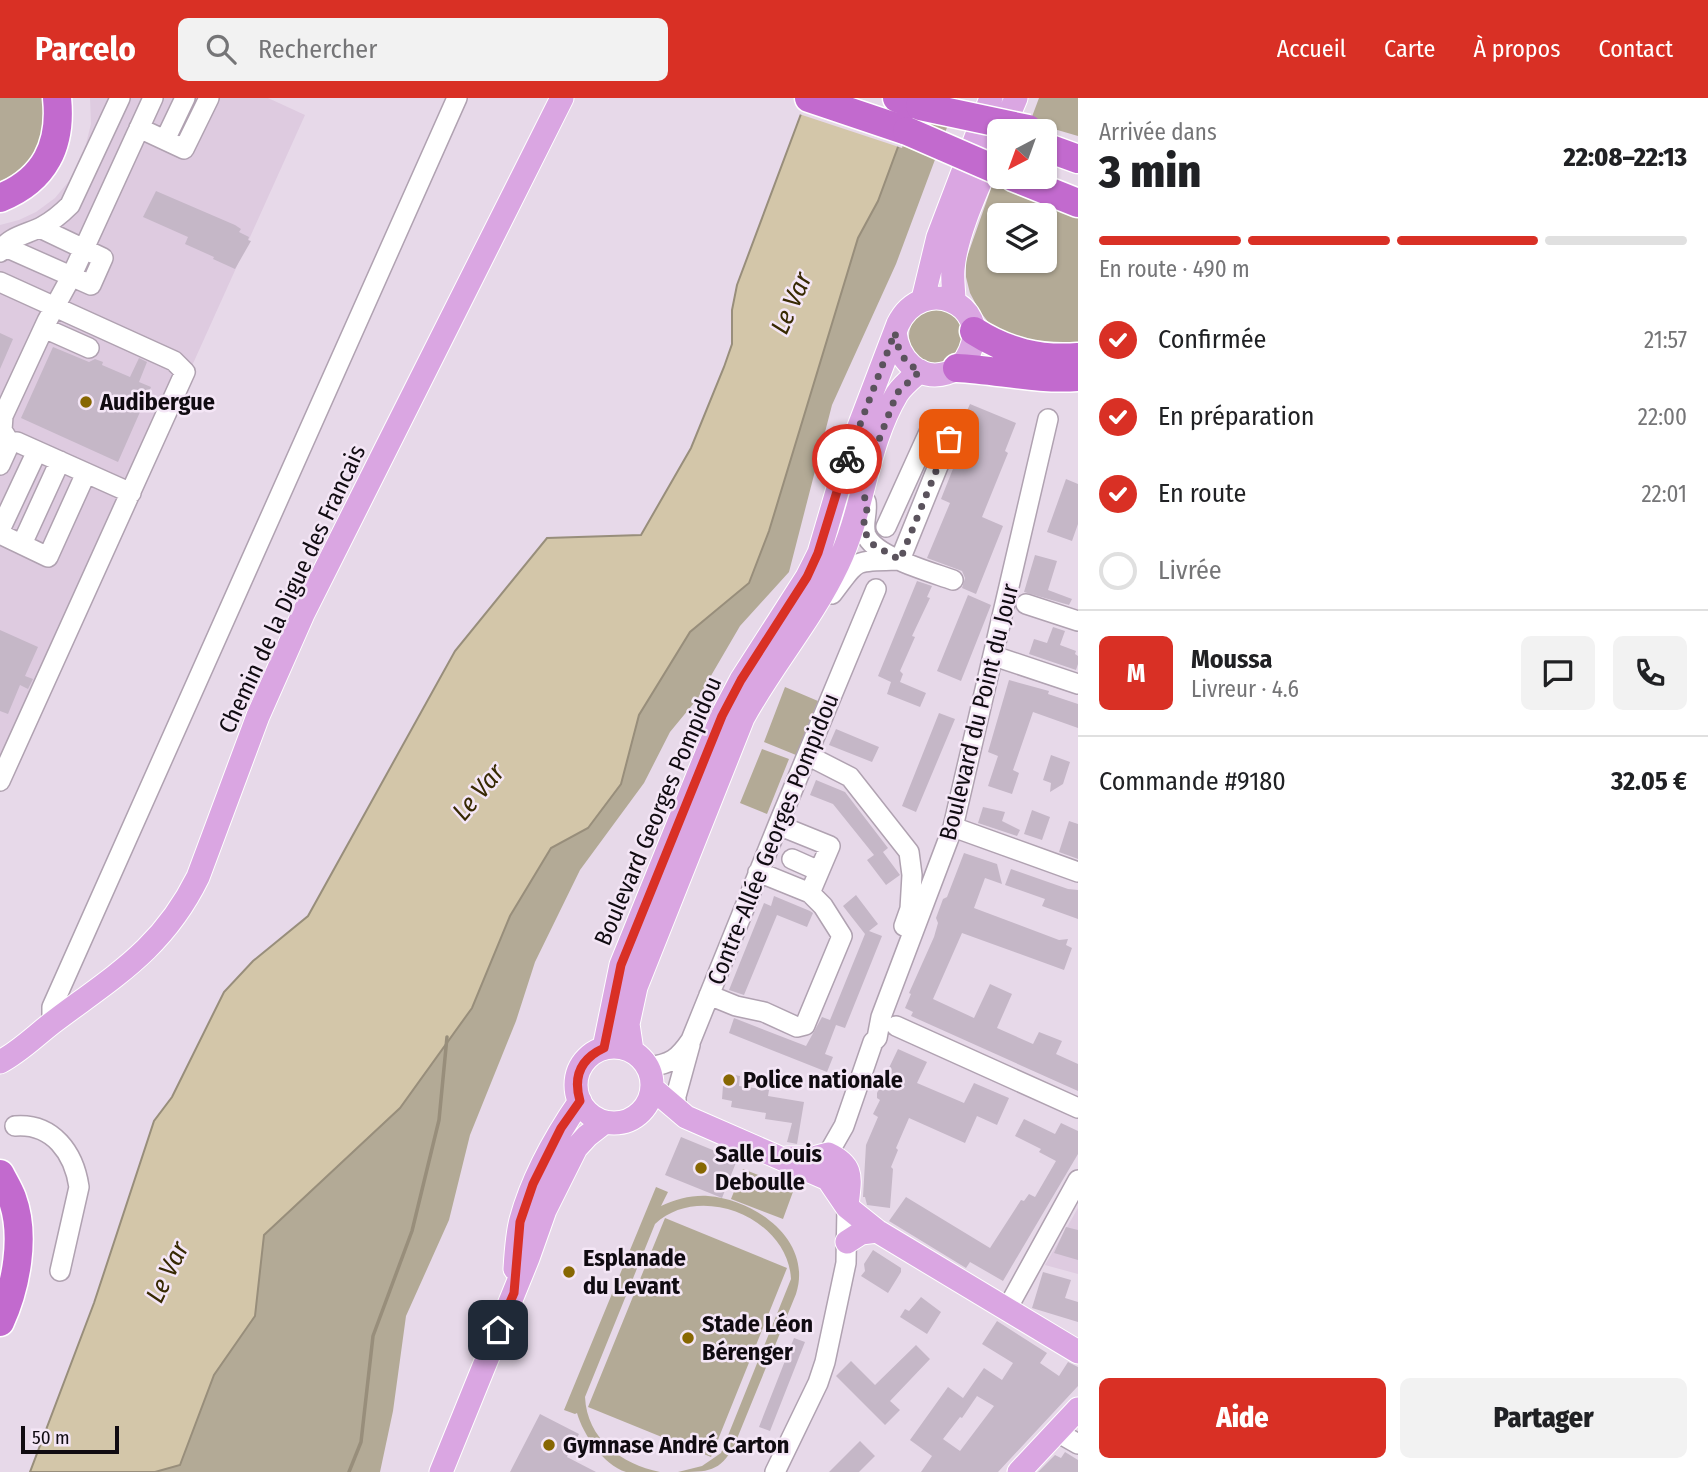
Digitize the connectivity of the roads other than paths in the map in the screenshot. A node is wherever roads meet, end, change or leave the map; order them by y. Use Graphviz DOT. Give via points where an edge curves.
graph roads {
  1 [pos="57,98"];
  2 [pos="153,98"];
  3 [pos="185,98"];
  4 [pos="209,98"];
  5 [pos="457,98"];
  6 [pos="562,98"];
  7 [pos="809,98"];
  8 [pos="992,98"];
  9 [pos="1016,98"];
  10 [pos="909,102"];
  11 [pos="113,104"];
  12 [pos="1022,119"];
  13 [pos="987,123"];
  14 [pos="139,128"];
  15 [pos="907,131"];
  16 [pos="1057,139"];
  17 [pos="165,140"];
  18 [pos="1078,143"];
  19 [pos="1057,149"];
  20 [pos="987,155"];
  21 [pos="1078,159"];
  22 [pos="987,166"];
  23 [pos="987,168"];
  24 [pos="1057,177"];
  25 [pos="1078,184"];
  26 [pos="1043,189"];
  27 [pos="0,198"];
  28 [pos="1078,203"];
  29 [pos="40,228"];
  30 [pos="1,249"];
  31 [pos="84,249"];
  32 [pos="71,277"];
  33 [pos="0,282"];
  34 [pos="923,299"];
  35 [pos="954,302"];
  36 [pos="55,308"];
  37 [pos="44,328"];
  38 [pos="974,331"];
  39 [pos="895,332"];
  40 [pos="89,348"];
  41 [pos="1078,357"];
  42 [pos="957,368"];
  43 [pos="920,371"];
  44 [pos="1078,377"];
  45 [pos="1048,418"];
  46 [pos="10,443"];
  47 [pos="37,451"];
  48 [pos="60,461"];
  49 [pos="0,465"];
  50 [pos="86,472"];
  51 [pos="862,484"];
  52 [pos="131,493"];
  53 [pos="887,527"];
  54 [pos="0,532"];
  55 [pos="22,544"];
  56 [pos="900,560"];
  57 [pos="953,580"];
  58 [pos="876,589"];
  59 [pos="815,603"];
  60 [pos="1027,604"];
  61 [pos="1078,621"];
  62 [pos="994,656"];
  63 [pos="1078,684"];
  64 [pos="807,755"];
  65 [pos="0,781"];
  66 [pos="778,825"];
  67 [pos="953,827"];
  68 [pos="792,859"];
  69 [pos="819,871"];
  70 [pos="758,872"];
  71 [pos="1078,872"];
  72 [pos="810,893"];
  73 [pos="908,949"];
  74 [pos="709,995"];
  75 [pos="889,1000"];
  76 [pos="52,1023"];
  77 [pos="896,1026"];
  78 [pos="877,1038"];
  79 [pos="691,1040"];
  80 [pos="604,1048"];
  81 [pos="7,1058"];
  82 [pos="644,1069"];
  83 [pos="0,1079"];
  84 [pos="580,1101"];
  85 [pos="1078,1108"];
  86 [pos="640,1113"];
  87 [pos="681,1113"];
  88 [pos="605,1122"];
  89 [pos="15,1129"];
  90 [pos="828,1154"];
  91 [pos="784,1158"];
  92 [pos="0,1174"];
  93 [pos="838,1175"];
  94 [pos="1078,1180"];
  95 [pos="847,1207"];
  96 [pos="2,1215"];
  97 [pos="877,1231"];
  98 [pos="847,1242"];
  99 [pos="60,1271"];
  100 [pos="0,1289"];
  101 [pos="514,1293"];
  102 [pos="1007,1309"];
  103 [pos="0,1322"];
  104 [pos="1078,1352"];
  105 [pos="1078,1409"];
  106 [pos="1057,1432"];
  107 [pos="1078,1444"];
  108 [pos="441,1472"];
  109 [pos="775,1472"];
  110 [pos="1019,1472"];
  1 -- 27 [label="highway" via="58,126 51,153 31,181"];
  2 -- 14 [label="street"];
  3 -- 17 [label="street"];
  4 -- 17 [label="street" via="184,149"];
  5 -- 76 [label="street" via="52,1007"];
  6 -- 76 [label="main road, Chemin de la Digue des Francais" via="303,614 185,903 140,957"];
  7 -- 15 [label="highway"];
  8 -- 34 [label="main road" via="938,237"];
  9 -- 12 [label="main road"];
  10 -- 13 [label="highway, bridge"];
  11 -- 29 [label="street" via="70,205"];
  14 -- 17 [label="street"];
  14 -- 31 [label="street"];
  15 -- 20 [label="highway, bridge"];
  15 -- 22 [label="highway, bridge"];
  16 -- 18 [label="highway"];
  19 -- 21 [label="highway"];
  23 -- 35 [label="main road" via="955,254"];
  24 -- 25 [label="highway"];
  26 -- 28 [label="highway"];
  29 -- 30 [label="street"];
  29 -- 31 [label="street"];
  30 -- 32 [label="street"];
  31 -- 32 [label="street"];
  32 -- 36 [label="street"];
  33 -- 36 [label="street"];
  34 -- 35 [label="main road"];
  34 -- 39 [label="main road" via="903,313"];
  35 -- 38 [label="main road" via="965,311"];
  36 -- 37 [label="street"];
  36 -- 52 [label="street" via="174,361 186,372"];
  37 -- 40 [label="street"];
  37 -- 46 [label="street" via="4,416 2,430"];
  38 -- 41 [label="highway" via="1023,354"];
  38 -- 42 [label="main road" via="973,345"];
  39 -- 43 [label="main road" via="903,358"];
  39 -- 80 [label="main road, Boulevard Georges Pompidou" via="847,458 818,553 717,728 621,965"];
  42 -- 43 [label="main road" via="934,375"];
  42 -- 44 [label="highway" via="1027,377"];
  43 -- 51 [label="main road, Boulevard Georges Pompidou" via="897,393"];
  45 -- 62 [label="street, Boulevard du Point du Jour"];
  46 -- 47 [label="street"];
  46 -- 49 [label="street"];
  47 -- 48 [label="street"];
  47 -- 54 [label="street"];
  48 -- 50 [label="street"];
  48 -- 55 [label="street"];
  50 -- 52 [label="street"];
  50 -- 55 [label="street" via="48,557"];
  51 -- 56 [label="street" via="866,534 872,544"];
  51 -- 59 [label="main road, Boulevard Georges Pompidou" via="838,563"];
  52 -- 65 [label="street"];
  53 -- 56 [label="street" via="930,430 949,439"];
  54 -- 55 [label="street"];
  56 -- 57 [label="street"];
  56 -- 59 [label="street" via="858,562 832,594"];
  58 -- 64 [label="street, Contre-Allée Georges Pompidou"];
  59 -- 82 [label="main road, Boulevard Georges Pompidou" via="743,718 636,987 628,1024"];
  60 -- 61 [label="street"];
  62 -- 63 [label="street"];
  62 -- 67 [label="street, Boulevard du Point du Jour"];
  64 -- 66 [label="street, Contre-Allée Georges Pompidou"];
  64 -- 73 [label="street" via="850,777 909,852 910,909 900,937"];
  66 -- 69 [label="street" via="830,846"];
  66 -- 70 [label="street, Contre-Allée Georges Pompidou"];
  67 -- 71 [label="street"];
  67 -- 73 [label="street, Boulevard du Point du Jour"];
  68 -- 69 [label="street"];
  69 -- 72 [label="street"];
  70 -- 72 [label="street"];
  70 -- 74 [label="street, Contre-Allée Georges Pompidou"];
  72 -- 74 [label="street" via="842,936 805,1025 797,1027"];
  73 -- 75 [label="street, Boulevard du Point du Jour"];
  74 -- 79 [label="street, Contre-Allée Georges Pompidou"];
  75 -- 77 [label="street"];
  75 -- 78 [label="street, Boulevard du Point du Jour"];
  76 -- 81 [label="main road, Chemin de la Digue des Francais"];
  77 -- 78 [label="street"];
  77 -- 85 [label="street"];
  78 -- 90 [label="street, Boulevard du Point du Jour" via="844,1126"];
  79 -- 82 [label="street, Contre-Allée Georges Pompidou" via="681,1056"];
  79 -- 87 [label="street" via="676,1096"];
  80 -- 82 [label="main road" via="623,1048"];
  80 -- 84 [label="main road" via="585,1060 579,1070"];
  81 -- 83 [label="main road"];
  82 -- 86 [label="main road" via="646,1106"];
  82 -- 87 [label="main road"];
  84 -- 88 [label="main road"];
  84 -- 101 [label="main road" via="533,1184 520,1222"];
  86 -- 87 [label="main road"];
  86 -- 88 [label="main road" via="624,1122"];
  87 -- 91 [label="main road"];
  88 -- 101 [label="main road" via="587,1136 567,1164"];
  89 -- 99 [label="street" via="28,1125 58,1139 77,1173 79,1187"];
  90 -- 91 [label="main road"];
  90 -- 93 [label="main road" via="841,1162"];
  91 -- 93 [label="main road"];
  92 -- 103 [label="highway" via="13,1199 17,1258"];
  93 -- 95 [label="main road"];
  94 -- 102 [label="street"];
  95 -- 97 [label="main road"];
  95 -- 98 [label="street"];
  96 -- 100 [label="highway" via="6,1256"];
  97 -- 98 [label="main road" via="861,1233"];
  97 -- 102 [label="main road"];
  98 -- 109 [label="street" via="844,1280 825,1362"];
  101 -- 108 [label="main road"];
  102 -- 104 [label="main road"];
  105 -- 106 [label="main road"];
  106 -- 107 [label="street"];
  106 -- 110 [label="main road"];
}
